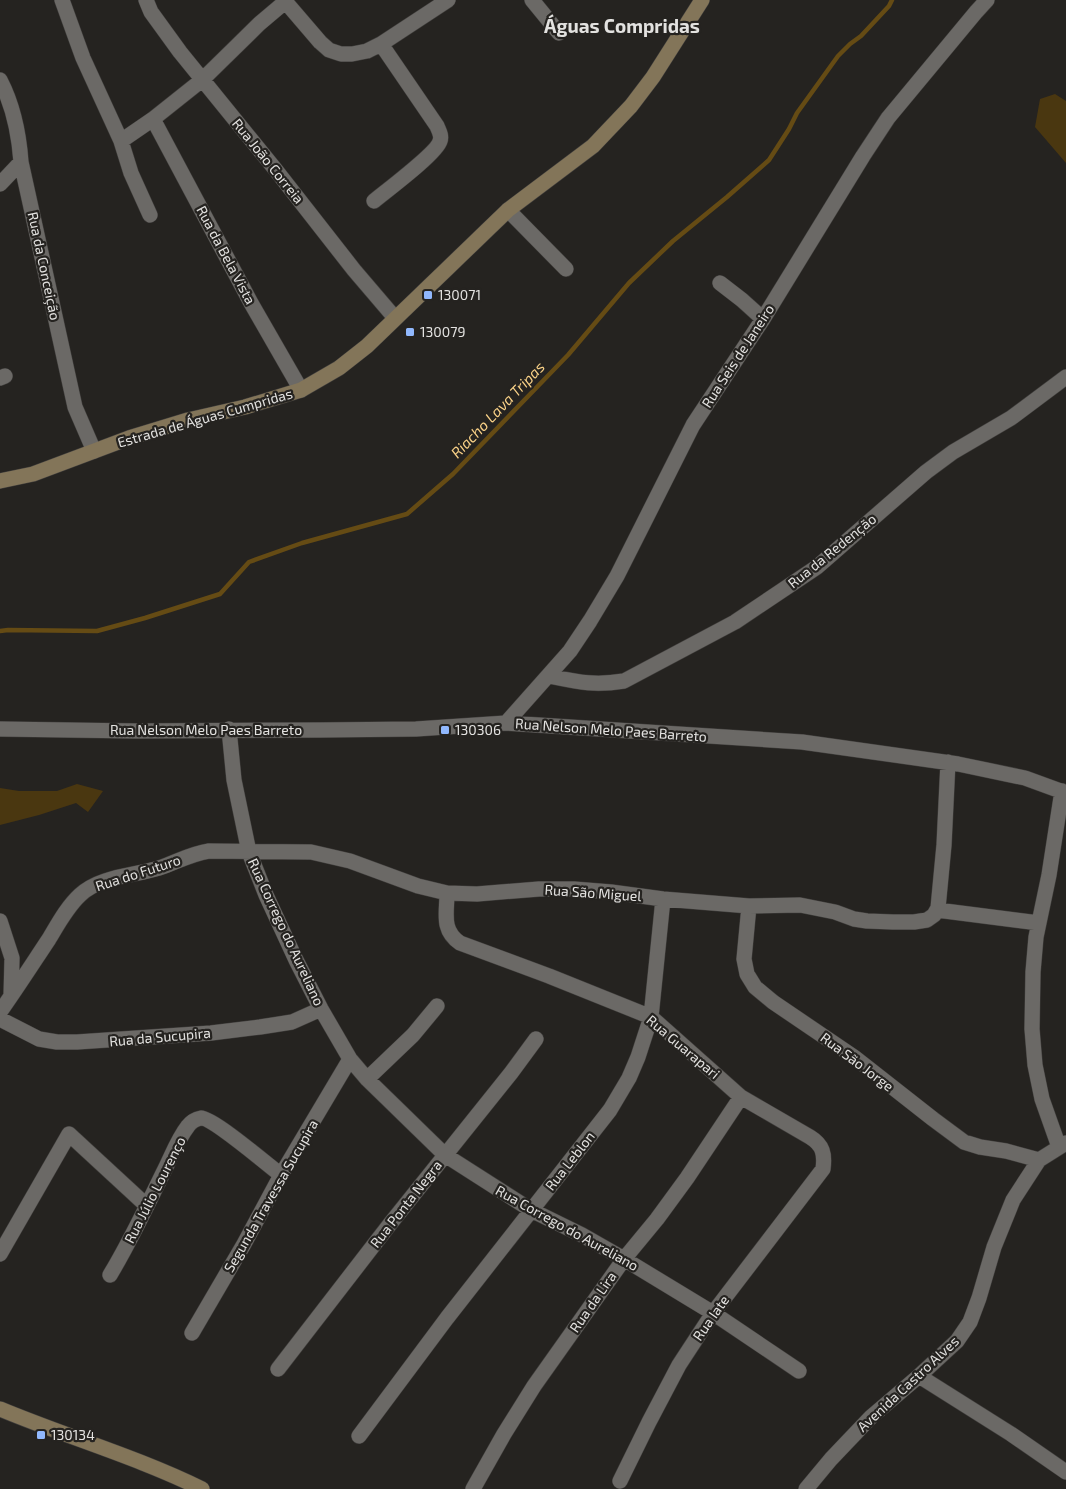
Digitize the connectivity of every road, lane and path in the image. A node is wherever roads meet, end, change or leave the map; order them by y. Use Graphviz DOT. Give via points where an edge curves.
graph roads {
  1 [pos="62,0"];
  2 [pos="146,0"];
  3 [pos="448,0"];
  4 [pos="532,0"];
  5 [pos="988,0"];
  6 [pos="285,1"];
  7 [pos="697,2"];
  8 [pos="559,33"];
  9 [pos="381,44"];
  10 [pos="0,80"];
  11 [pos="202,80"];
  12 [pos="153,119"];
  13 [pos="121,141"];
  14 [pos="21,162"];
  15 [pos="0,184"];
  16 [pos="374,201"];
  17 [pos="508,210"];
  18 [pos="150,215"];
  19 [pos="566,270"];
  20 [pos="720,283"];
  21 [pos="395,318"];
  22 [pos="763,319"];
  23 [pos="1066,378"];
  24 [pos="301,390"];
  25 [pos="94,451"];
  26 [pos="0,481"];
  27 [pos="549,676"];
  28 [pos="506,723"];
  29 [pos="0,729"];
  30 [pos="229,730"];
  31 [pos="948,762"];
  32 [pos="1064,792"];
  33 [pos="249,852"];
  34 [pos="448,893"];
  35 [pos="663,899"];
  36 [pos="749,906"];
  37 [pos="937,910"];
  38 [pos="0,921"];
  39 [pos="1039,923"];
  40 [pos="11,996"];
  41 [pos="436,1006"];
  42 [pos="321,1009"];
  43 [pos="0,1012"];
  44 [pos="651,1017"];
  45 [pos="0,1019"];
  46 [pos="536,1039"];
  47 [pos="350,1059"];
  48 [pos="367,1079"];
  49 [pos="741,1098"];
  50 [pos="1062,1145"];
  51 [pos="445,1155"];
  52 [pos="1039,1160"];
  53 [pos="823,1169"];
  54 [pos="281,1175"];
  55 [pos="147,1206"];
  56 [pos="531,1210"];
  57 [pos="0,1254"];
  58 [pos="624,1259"];
  59 [pos="110,1275"];
  60 [pos="713,1314"];
  61 [pos="192,1333"];
  62 [pos="278,1369"];
  63 [pos="799,1371"];
  64 [pos="919,1376"];
  65 [pos="0,1409"];
  66 [pos="359,1436"];
  67 [pos="1066,1472"];
  68 [pos="620,1481"];
  69 [pos="202,1489"];
  70 [pos="473,1489"];
  71 [pos="806,1489"];
  1 -- 13 [label="street" via="83,58"];
  2 -- 11 [label="street, Rua João Correia" via="151,12"];
  3 -- 9 [label="street"];
  4 -- 8 [label="street"];
  5 -- 22 [label="street, Rua Seis de Janeiro" via="888,118"];
  6 -- 9 [label="street" via="329,50 352,54"];
  6 -- 11 [label="street"];
  7 -- 17 [label="main road, Estrada de Águas Cumpridas" via="653,77 594,146"];
  9 -- 16 [label="street" via="441,135 437,147 428,156"];
  10 -- 14 [label="street, Rua da Conceição" via="12,110"];
  11 -- 12 [label="street"];
  11 -- 21 [label="street, Rua João Correia"];
  12 -- 13 [label="street"];
  12 -- 24 [label="street, Rua da Bela Vista"];
  13 -- 18 [label="street"];
  14 -- 15 [label="street"];
  14 -- 25 [label="street, Rua da Conceição" via="75,407"];
  17 -- 19 [label="street"];
  17 -- 21 [label="main road, Estrada de Águas Cumpridas"];
  20 -- 22 [label="street"];
  21 -- 24 [label="main road, Estrada de Águas Cumpridas" via="352,359"];
  22 -- 27 [label="street, Rua Seis de Janeiro" via="693,425 617,576 570,651"];
  23 -- 27 [label="street, Rua da Redenção" via="1012,418 953,452 816,567 736,622 624,681 584,684"];
  24 -- 25 [label="main road, Estrada de Águas Cumpridas" via="180,422"];
  25 -- 26 [label="main road, Estrada de Águas Cumpridas" via="33,474"];
  27 -- 28 [label="street, Rua Seis de Janeiro"];
  28 -- 30 [label="street, Rua Nelson Melo Paes Barreto" via="416,729"];
  28 -- 31 [label="street, Rua Nelson Melo Paes Barreto" via="802,742"];
  29 -- 30 [label="street, Rua Nelson Melo Paes Barreto"];
  30 -- 33 [label="street, Rua Corrego do Aureliano" via="234,780"];
  31 -- 32 [label="street, Rua Nelson Melo Paes Barreto" via="1025,778"];
  31 -- 37 [label="street"];
  32 -- 39 [label="street"];
  33 -- 34 [label="street, Rua São Miguel" via="311,852 350,861 418,886"];
  33 -- 40 [label="street, Rua do Futuro" via="209,850 193,854 157,869 110,880 80,895"];
  33 -- 42 [label="street, Rua Corrego do Aureliano"];
  34 -- 35 [label="street, Rua São Miguel" via="574,889"];
  34 -- 44 [label="street, Rua Guarapari" via="448,932 460,943"];
  35 -- 36 [label="street, Rua São Miguel"];
  35 -- 44 [label="street, Rua Leblon"];
  36 -- 37 [label="street, Rua São Miguel" via="800,904 854,919 893,922 927,920"];
  36 -- 52 [label="street, Rua São Jorge" via="744,960 747,974 755,987 854,1057 964,1142"];
  37 -- 39 [label="street"];
  38 -- 40 [label="street" via="12,958"];
  39 -- 50 [label="street" via="1033,972 1035,1065 1042,1099"];
  40 -- 43 [label="street, Rua do Futuro"];
  41 -- 48 [label="street" via="408,1040"];
  42 -- 45 [label="street, Rua da Sucupira" via="292,1022 260,1027 77,1042 39,1039"];
  42 -- 47 [label="street, Rua Corrego do Aureliano"];
  44 -- 49 [label="street, Rua Guarapari"];
  44 -- 56 [label="street, Rua Leblon" via="629,1078 610,1110"];
  46 -- 51 [label="street, Rua Ponta Negra"];
  47 -- 48 [label="street, Rua Corrego do Aureliano"];
  47 -- 54 [label="street, Segunda Travessa Sucupira"];
  48 -- 51 [label="street, Rua Corrego do Aureliano"];
  49 -- 53 [label="street, Rua Guarapari" via="818,1142 823,1150"];
  49 -- 58 [label="street, Rua da Lira" via="687,1178"];
  50 -- 52 [label="street, Avenida Castro Alves"];
  51 -- 56 [label="street, Rua Corrego do Aureliano"];
  51 -- 62 [label="street, Rua Ponta Negra"];
  52 -- 64 [label="street, Avenida Castro Alves" via="1013,1200 970,1322 957,1341"];
  53 -- 60 [label="street, Rua Iate"];
  54 -- 55 [label="street, Rua Júlio Lourenço" via="202,1118 188,1125"];
  54 -- 61 [label="street, Segunda Travessa Sucupira"];
  55 -- 57 [label="street" via="69,1134"];
  55 -- 59 [label="street, Rua Júlio Lourenço"];
  56 -- 58 [label="street, Rua Corrego do Aureliano"];
  56 -- 66 [label="street, Rua Leblon"];
  58 -- 60 [label="street, Rua Corrego do Aureliano"];
  58 -- 70 [label="street, Rua da Lira" via="534,1386"];
  60 -- 63 [label="street, Rua Corrego do Aureliano"];
  60 -- 68 [label="street, Rua Iate" via="679,1365"];
  64 -- 67 [label="street"];
  64 -- 71 [label="street, Avenida Castro Alves" via="871,1417"];
  65 -- 69 [label="main road"];
}
